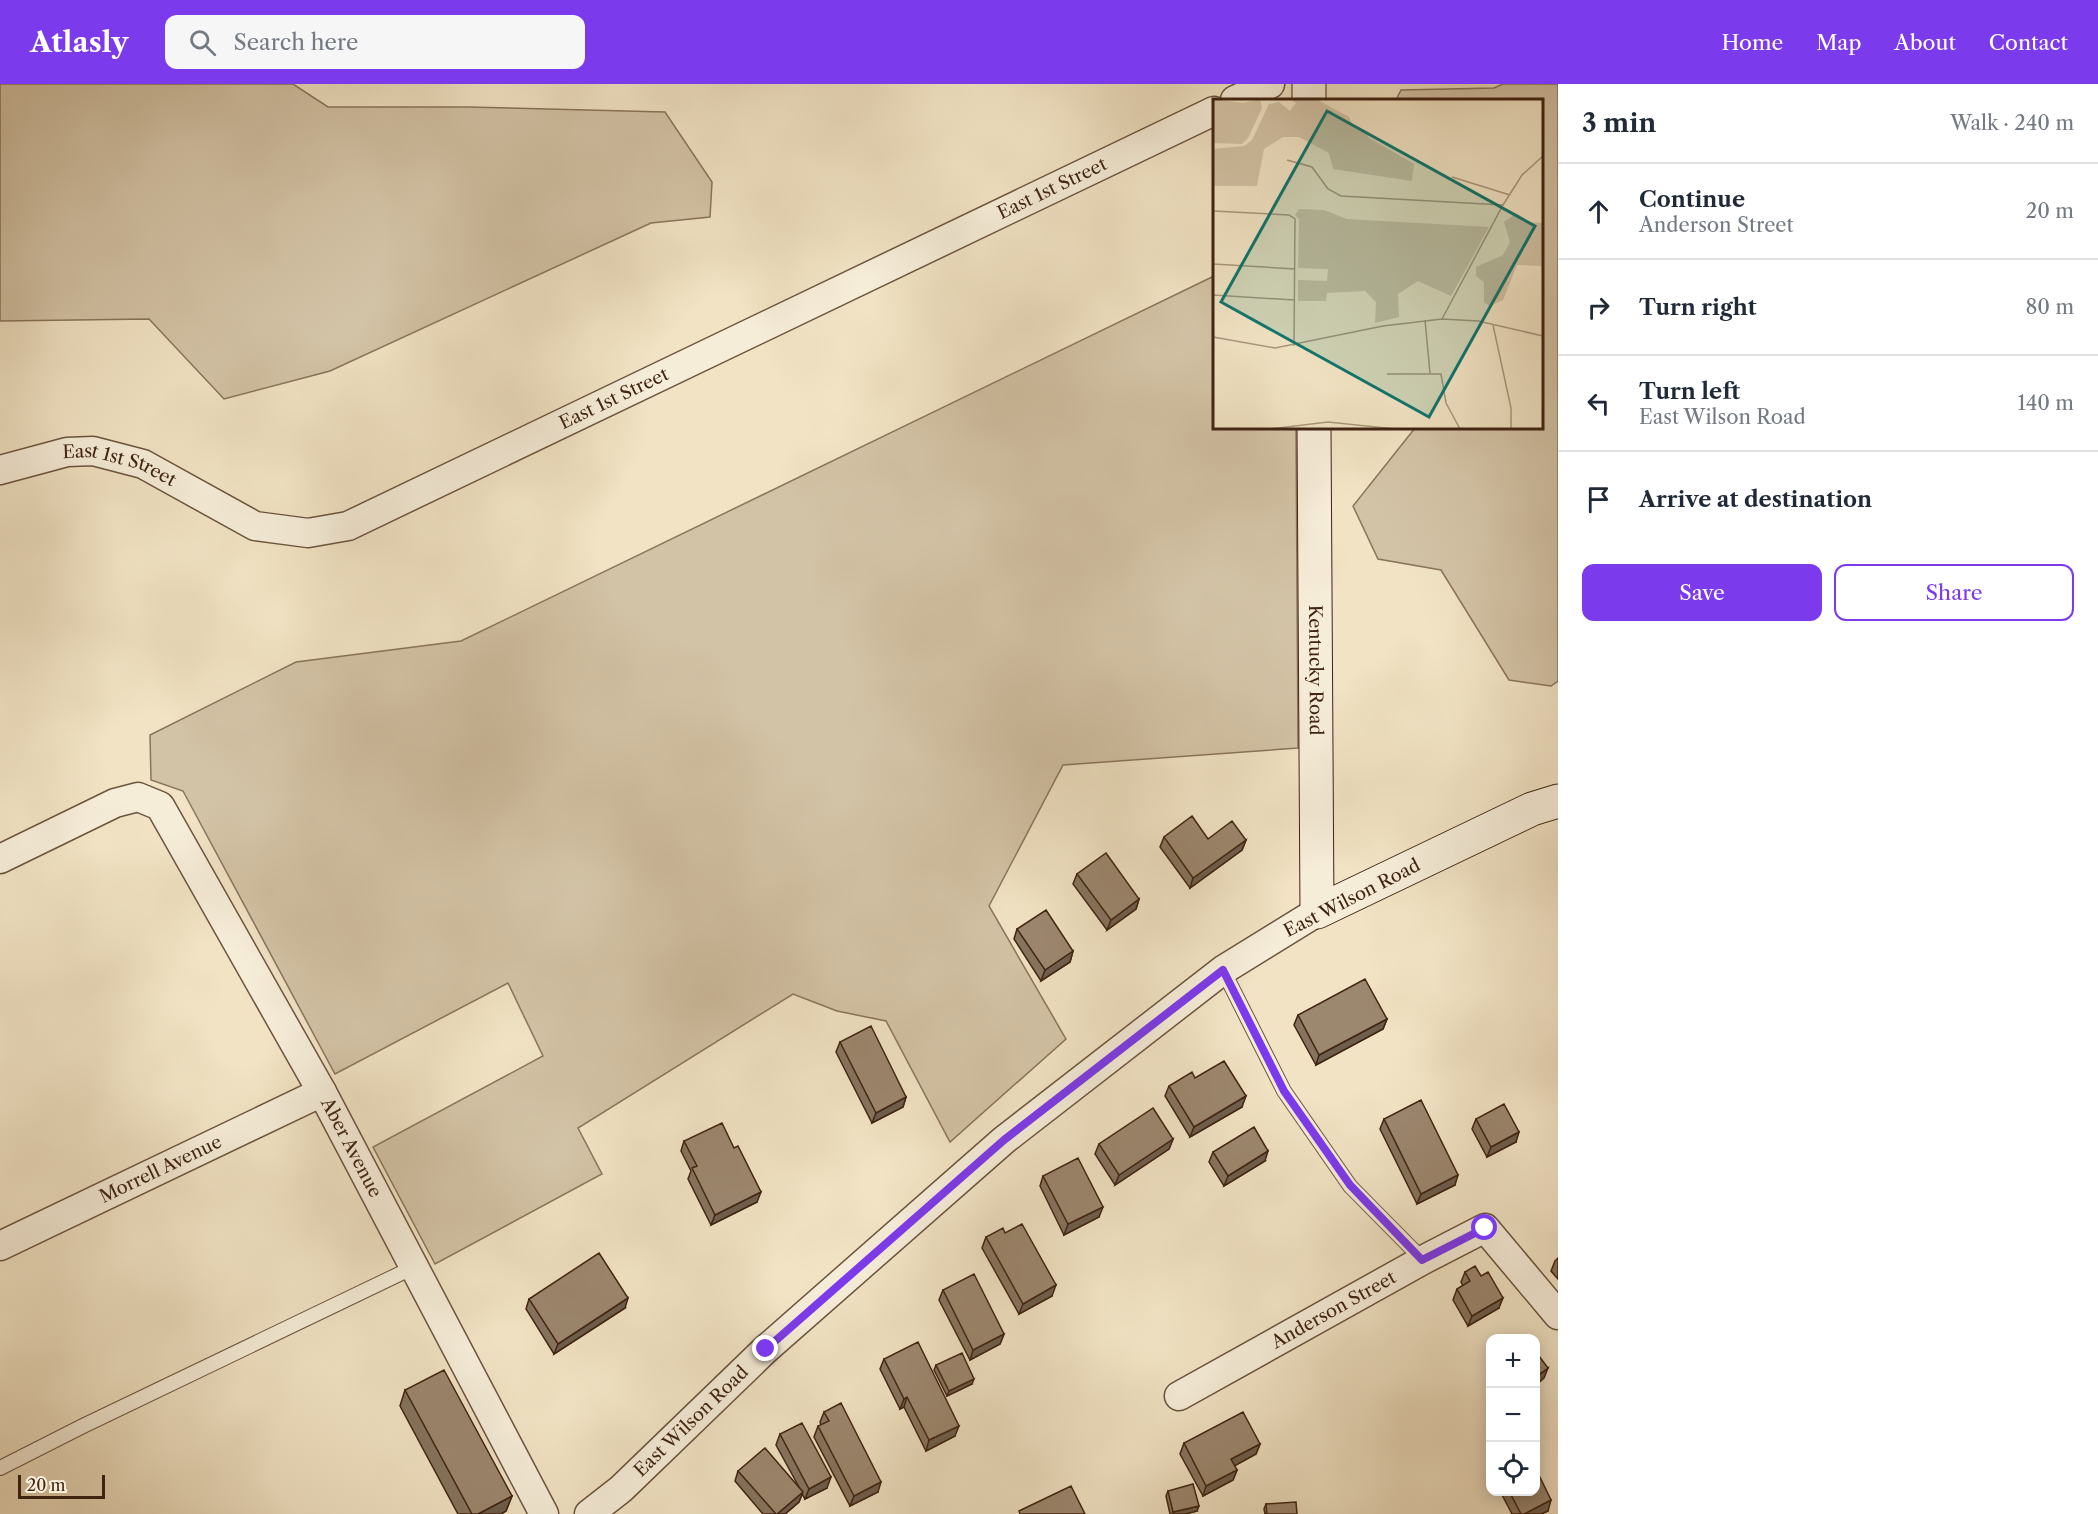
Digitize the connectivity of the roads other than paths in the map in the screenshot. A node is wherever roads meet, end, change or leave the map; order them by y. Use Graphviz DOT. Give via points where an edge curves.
graph roads {
  1 [pos="1270,84"];
  2 [pos="1238,99"];
  3 [pos="1213,112"];
  4 [pos="1314,429"];
  5 [pos="0,470"];
  6 [pos="1558,801"];
  7 [pos="0,859"];
  8 [pos="1317,912"];
  9 [pos="1223,970"];
  10 [pos="322,1092"];
  11 [pos="0,1246"];
  12 [pos="1422,1260"];
  13 [pos="414,1267"];
  14 [pos="1558,1315"];
  15 [pos="1179,1396"];
  16 [pos="0,1468"];
  17 [pos="544,1514"];
  18 [pos="589,1514"];
  1 -- 2 [label="street"];
  3 -- 5 [label="street, East 1st Street" via="348,526 308,533 255,526 143,464 93,451 67,452"];
  4 -- 8 [label="street, Kentucky Road"];
  6 -- 8 [label="street, East Wilson Road" via="1532,809"];
  7 -- 10 [label="street, Aber Avenue" via="115,803 138,797 160,806"];
  8 -- 9 [label="street, East Wilson Road"];
  9 -- 12 [label="lane" via="1284,1091 1350,1185"];
  9 -- 18 [label="street, East Wilson Road" via="1004,1140 766,1349 621,1489"];
  10 -- 11 [label="street, Morrell Avenue"];
  10 -- 13 [label="street, Aber Avenue"];
  12 -- 14 [label="street, Anderson Street" via="1485,1228"];
  12 -- 15 [label="street, Anderson Street"];
  13 -- 16 [label="lane"];
  13 -- 17 [label="street, Aber Avenue"];
}
